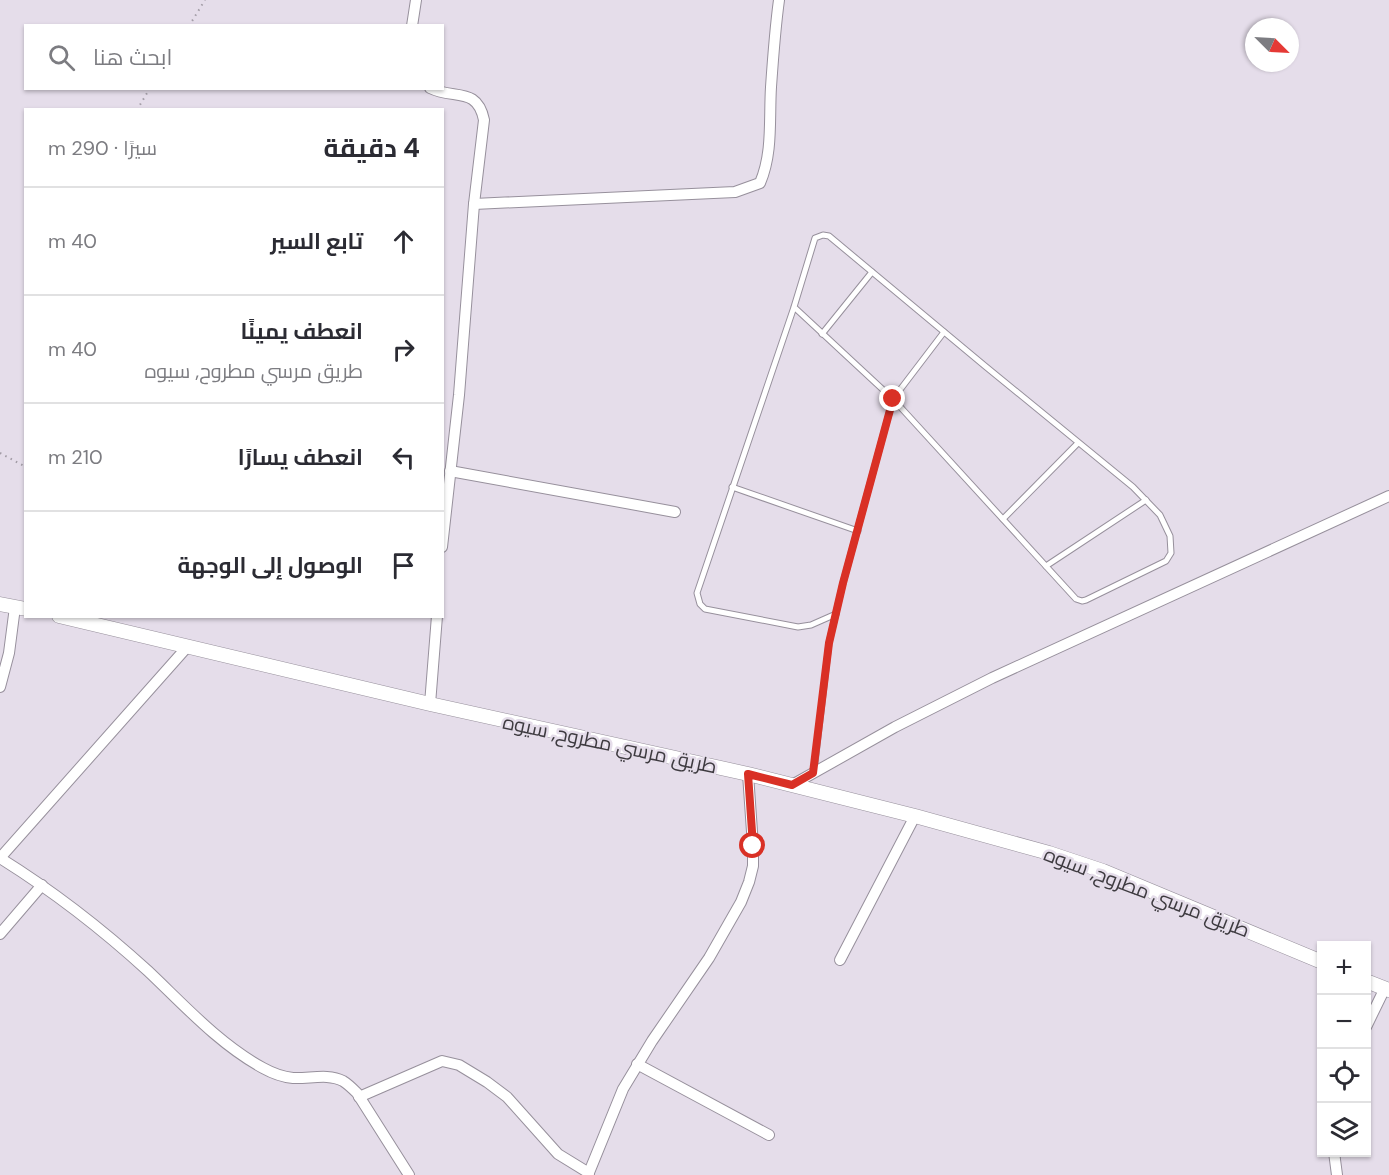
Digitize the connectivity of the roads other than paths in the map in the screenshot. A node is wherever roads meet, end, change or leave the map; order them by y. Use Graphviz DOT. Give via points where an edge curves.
graph roads {
  1 [pos="416,0"];
  2 [pos="778,0"];
  3 [pos="412,24"];
  4 [pos="439,90"];
  5 [pos="474,204"];
  6 [pos="872,272"];
  7 [pos="794,308"];
  8 [pos="944,332"];
  9 [pos="822,334"];
  10 [pos="893,399"];
  11 [pos="1078,442"];
  12 [pos="450,471"];
  13 [pos="732,487"];
  14 [pos="1389,496"];
  15 [pos="1146,501"];
  16 [pos="675,512"];
  17 [pos="1004,519"];
  18 [pos="444,528"];
  19 [pos="858,531"];
  20 [pos="1046,566"];
  21 [pos="0,604"];
  22 [pos="20,608"];
  23 [pos="836,614"];
  24 [pos="68,618"];
  25 [pos="437,618"];
  26 [pos="188,646"];
  27 [pos="0,687"];
  28 [pos="430,704"];
  29 [pos="813,773"];
  30 [pos="748,774"];
  31 [pos="792,785"];
  32 [pos="915,816"];
  33 [pos="0,858"];
  34 [pos="42,885"];
  35 [pos="0,934"];
  36 [pos="840,960"];
  37 [pos="1317,960"];
  38 [pos="1371,983"];
  39 [pos="1387,989"];
  40 [pos="1371,1018"];
  41 [pos="637,1064"];
  42 [pos="359,1097"];
  43 [pos="769,1135"];
  44 [pos="1335,1157"];
  45 [pos="589,1174"];
  46 [pos="410,1175"];
  47 [pos="1337,1175"];
  1 -- 3 [label="street"];
  2 -- 5 [label="street" via="769,144 759,183 735,192"];
  4 -- 5 [label="street" via="474,99 481,108 484,120"];
  5 -- 12 [label="street"];
  6 -- 7 [label="lane" via="829,236 819,235"];
  6 -- 8 [label="lane"];
  6 -- 9 [label="lane"];
  7 -- 9 [label="lane"];
  7 -- 13 [label="lane"];
  8 -- 10 [label="lane"];
  8 -- 11 [label="lane"];
  9 -- 10 [label="lane"];
  10 -- 17 [label="lane"];
  10 -- 19 [label="lane"];
  11 -- 15 [label="lane"];
  11 -- 17 [label="lane"];
  12 -- 16 [label="street"];
  12 -- 18 [label="street"];
  13 -- 19 [label="lane"];
  13 -- 23 [label="lane" via="697,593 700,604 705,609 798,627"];
  14 -- 29 [label="street" via="992,678"];
  15 -- 20 [label="lane"];
  15 -- 20 [label="lane" via="1160,515 1170,536 1171,553 1166,561 1082,601"];
  17 -- 20 [label="lane"];
  19 -- 23 [label="lane"];
  21 -- 22 [label="street"];
  22 -- 27 [label="street"];
  23 -- 29 [label="lane"];
  24 -- 26 [label="street, طريق مرسي مطروح, سيوه"];
  25 -- 28 [label="street"];
  26 -- 28 [label="street, طريق مرسي مطروح, سيوه"];
  26 -- 33 [label="street"];
  28 -- 30 [label="street, طريق مرسي مطروح, سيوه"];
  29 -- 31 [label="street"];
  30 -- 31 [label="street, طريق مرسي مطروح, سيوه"];
  30 -- 41 [label="street" via="753,837 749,882 710,958"];
  31 -- 32 [label="street, طريق مرسي مطروح, سيوه"];
  32 -- 36 [label="street"];
  32 -- 37 [label="street, طريق مرسي مطروح, سيوه" via="1103,871"];
  33 -- 34 [label="street"];
  34 -- 35 [label="street"];
  34 -- 42 [label="street" via="112,939 221,1038 263,1068 292,1078 342,1080"];
  38 -- 39 [label="street"];
  39 -- 40 [label="street"];
  41 -- 43 [label="street"];
  41 -- 45 [label="street"];
  42 -- 45 [label="street" via="450,1061 507,1097 558,1154"];
  42 -- 46 [label="street"];
  44 -- 47 [label="street"];
}
